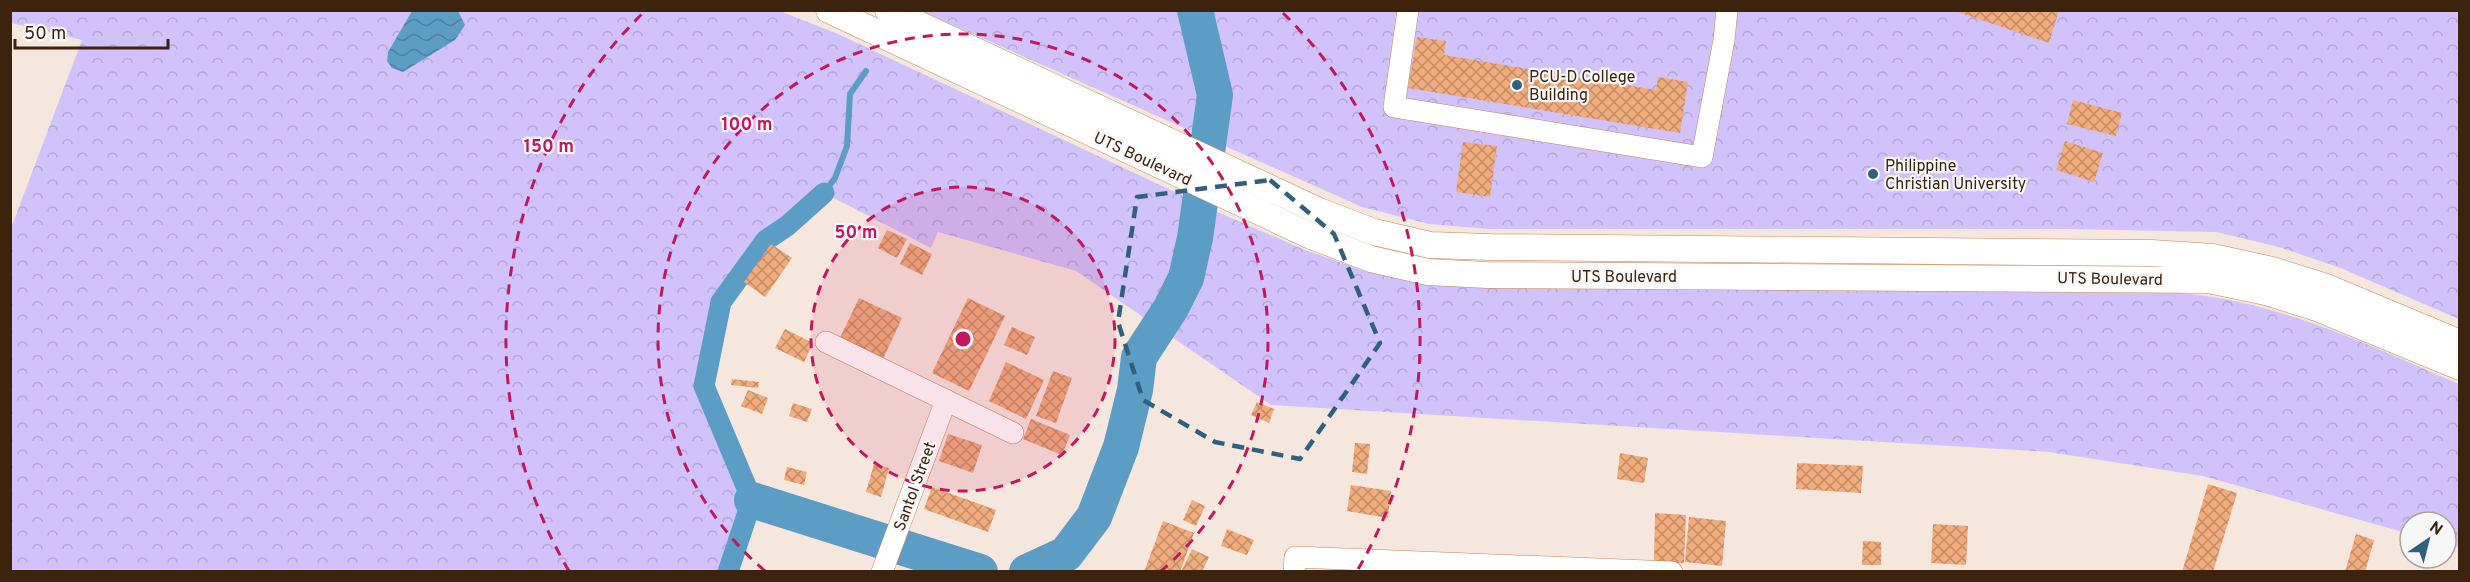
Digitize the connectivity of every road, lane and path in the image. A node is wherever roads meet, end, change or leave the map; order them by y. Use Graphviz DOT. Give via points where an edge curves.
graph roads {
  1 [pos="829,10"];
  2 [pos="888,10"];
  3 [pos="1408,10"];
  4 [pos="1727,10"];
  5 [pos="826,342"];
  6 [pos="2460,343"];
  7 [pos="2460,367"];
  8 [pos="946,400"];
  9 [pos="1013,433"];
  10 [pos="1294,564"];
  11 [pos="882,572"];
  12 [pos="1672,572"];
  1 -- 7 [label="main road, UTS Boulevard" via="1311,237 1371,259 1428,272 2208,280 2317,308"];
  2 -- 6 [label="main road, UTS Boulevard" via="1320,211 1374,232 1430,245 2152,253 2212,257 2326,287"];
  3 -- 4 [label="street" via="1394,107 1702,157"];
  5 -- 8 [label="street"];
  8 -- 9 [label="street"];
  8 -- 11 [label="street, Santol Street"];
  10 -- 12 [label="street"];
}
